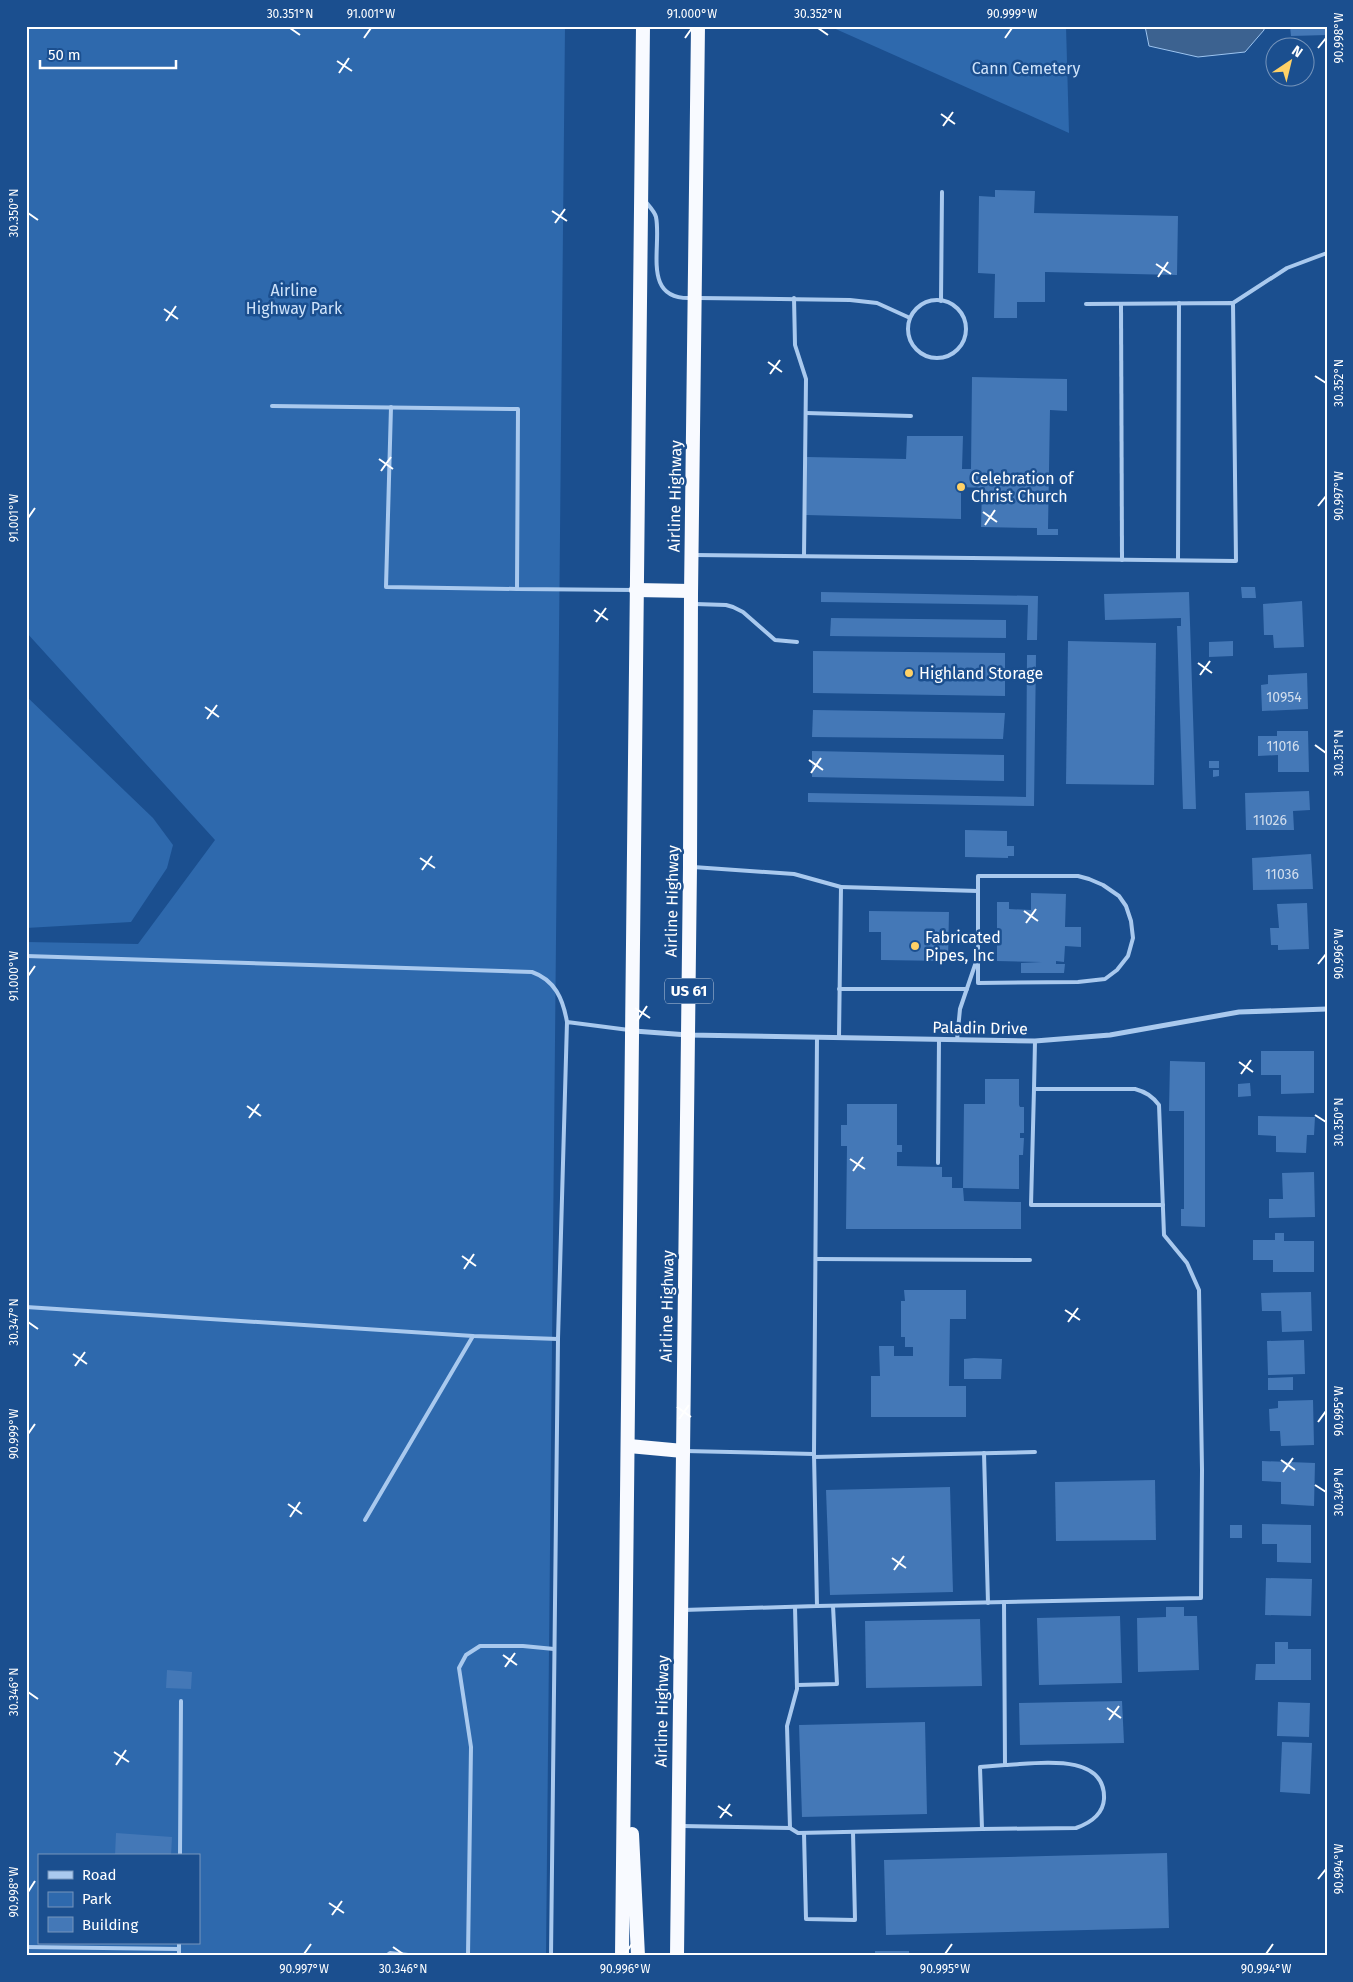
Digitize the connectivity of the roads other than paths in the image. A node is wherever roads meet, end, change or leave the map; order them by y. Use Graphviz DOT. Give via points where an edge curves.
graph roads {
  1 [pos="643,26"];
  2 [pos="698,26"];
  3 [pos="942,192"];
  4 [pos="641,195"];
  5 [pos="1327,253"];
  6 [pos="695,298"];
  7 [pos="794,298"];
  8 [pos="941,301"];
  9 [pos="1179,303"];
  10 [pos="1233,303"];
  11 [pos="1086,304"];
  12 [pos="1121,304"];
  13 [pos="910,318"];
  14 [pos="272,406"];
  15 [pos="391,407"];
  16 [pos="806,413"];
  17 [pos="911,416"];
  18 [pos="692,555"];
  19 [pos="804,556"];
  20 [pos="1122,560"];
  21 [pos="1178,560"];
  22 [pos="517,589"];
  23 [pos="636,590"];
  24 [pos="691,598"];
  25 [pos="797,642"];
  26 [pos="690,867"];
  27 [pos="841,887"];
  28 [pos="978,891"];
  29 [pos="26,956"];
  30 [pos="978,958"];
  31 [pos="838,989"];
  32 [pos="967,989"];
  33 [pos="1327,1009"];
  34 [pos="567,1022"];
  35 [pos="631,1030"];
  36 [pos="688,1035"];
  37 [pos="817,1037"];
  38 [pos="839,1037"];
  39 [pos="939,1039"];
  40 [pos="958,1040"];
  41 [pos="1035,1041"];
  42 [pos="1034,1089"];
  43 [pos="938,1163"];
  44 [pos="1163,1205"];
  45 [pos="816,1259"];
  46 [pos="1030,1260"];
  47 [pos="26,1307"];
  48 [pos="472,1336"];
  49 [pos="558,1339"];
  50 [pos="629,1446"];
  51 [pos="682,1451"];
  52 [pos="1035,1452"];
  53 [pos="984,1453"];
  54 [pos="814,1456"];
  55 [pos="365,1520"];
  56 [pos="1004,1602"];
  57 [pos="988,1603"];
  58 [pos="817,1606"];
  59 [pos="834,1606"];
  60 [pos="795,1607"];
  61 [pos="681,1610"];
  62 [pos="554,1649"];
  63 [pos="797,1685"];
  64 [pos="181,1701"];
  65 [pos="625,1716"];
  66 [pos="1005,1765"];
  67 [pos="678,1826"];
  68 [pos="790,1828"];
  69 [pos="982,1829"];
  70 [pos="853,1832"];
  71 [pos="804,1833"];
  72 [pos="180,1854"];
  73 [pos="179,1944"];
  74 [pos="26,1947"];
  75 [pos="179,1950"];
  76 [pos="179,1956"];
  77 [pos="386,1956"];
  78 [pos="417,1956"];
  79 [pos="468,1956"];
  80 [pos="551,1956"];
  81 [pos="622,1956"];
  82 [pos="638,1956"];
  83 [pos="677,1956"];
  1 -- 4 [label="highway"];
  2 -- 6 [label="highway, Airline Highway / US 61"];
  3 -- 8 [label="lane"];
  4 -- 6 [label="lane" via="656,216 657,276 663,288 670,295"];
  4 -- 23 [label="highway"];
  5 -- 10 [label="lane" via="1287,268"];
  6 -- 7 [label="lane"];
  6 -- 18 [label="highway, Airline Highway / US 61"];
  7 -- 13 [label="lane" via="876,303"];
  7 -- 16 [label="lane" via="795,345 806,379"];
  8 -- 13 [label="lane" via="919,306"];
  8 -- 13 [label="lane" via="955,307 965,323 963,343 949,356 930,358 914,348 907,331"];
  9 -- 10 [label="lane"];
  9 -- 12 [label="lane"];
  9 -- 21 [label="lane"];
  10 -- 21 [label="lane" via="1236,561"];
  11 -- 12 [label="lane"];
  12 -- 20 [label="lane"];
  14 -- 15 [label="lane"];
  15 -- 22 [label="lane" via="518,408"];
  15 -- 22 [label="lane" via="386,587"];
  16 -- 17 [label="lane"];
  16 -- 19 [label="lane"];
  18 -- 19 [label="lane"];
  18 -- 24 [label="highway, Airline Highway / US 61"];
  19 -- 20 [label="lane"];
  20 -- 21 [label="lane"];
  22 -- 23 [label="lane"];
  23 -- 24 [label="highway"];
  23 -- 35 [label="highway"];
  24 -- 25 [label="lane" via="733,607 775,640"];
  24 -- 26 [label="highway, Airline Highway / US 61"];
  26 -- 27 [label="lane" via="794,874"];
  26 -- 36 [label="highway, Airline Highway / US 61"];
  27 -- 28 [label="lane"];
  27 -- 31 [label="lane"];
  28 -- 30 [label="lane"];
  28 -- 30 [label="lane" via="978,876 1078,876 1089,879 1119,896 1131,920 1133,938 1128,956 1105,979 978,983"];
  29 -- 34 [label="lane" via="532,972 554,987 563,1003"];
  30 -- 32 [label="lane"];
  31 -- 32 [label="lane"];
  31 -- 38 [label="lane"];
  32 -- 40 [label="lane" via="960,1009"];
  33 -- 41 [label="street, Paladin Drive" via="1239,1012 1110,1035"];
  34 -- 35 [label="lane"];
  34 -- 49 [label="lane"];
  35 -- 36 [label="street, Paladin Drive"];
  35 -- 50 [label="highway"];
  36 -- 37 [label="street, Paladin Drive"];
  36 -- 51 [label="highway, Airline Highway / US 61"];
  37 -- 38 [label="street, Paladin Drive"];
  37 -- 45 [label="lane"];
  38 -- 39 [label="street, Paladin Drive"];
  39 -- 40 [label="street, Paladin Drive"];
  39 -- 43 [label="lane"];
  40 -- 41 [label="street, Paladin Drive"];
  41 -- 42 [label="lane"];
  42 -- 44 [label="lane" via="1135,1089 1154,1098 1160,1115"];
  42 -- 44 [label="lane" via="1031,1205"];
  44 -- 56 [label="lane" via="1164,1235 1187,1263 1199,1290 1201,1598"];
  45 -- 46 [label="lane"];
  45 -- 54 [label="lane"];
  47 -- 48 [label="lane"];
  48 -- 49 [label="lane"];
  48 -- 55 [label="lane"];
  49 -- 62 [label="lane"];
  50 -- 51 [label="highway"];
  50 -- 65 [label="highway"];
  51 -- 54 [label="lane"];
  51 -- 61 [label="highway, Airline Highway / US 61"];
  52 -- 53 [label="lane"];
  53 -- 54 [label="lane"];
  53 -- 57 [label="lane"];
  54 -- 58 [label="lane"];
  56 -- 57 [label="lane"];
  56 -- 66 [label="lane"];
  57 -- 59 [label="lane"];
  58 -- 59 [label="lane"];
  58 -- 60 [label="lane"];
  59 -- 63 [label="lane" via="837,1684"];
  60 -- 61 [label="lane"];
  60 -- 63 [label="lane"];
  61 -- 67 [label="highway, Airline Highway / US 61"];
  62 -- 79 [label="lane" via="480,1646 466,1656 459,1668 471,1747"];
  62 -- 80 [label="lane"];
  63 -- 68 [label="lane" via="788,1726"];
  64 -- 72 [label="lane"];
  65 -- 81 [label="highway"];
  65 -- 82 [label="highway"];
  66 -- 69 [label="lane" via="980,1767"];
  66 -- 69 [label="lane" via="1068,1763 1082,1766 1102,1786 1103,1806 1088,1824 1076,1828"];
  67 -- 68 [label="lane"];
  67 -- 83 [label="highway, Airline Highway / US 61"];
  68 -- 71 [label="lane"];
  69 -- 70 [label="lane"];
  70 -- 71 [label="lane"];
  70 -- 71 [label="lane" via="854,1920 806,1919"];
  73 -- 75 [label="lane"];
  74 -- 75 [label="lane"];
  75 -- 76 [label="lane"];
  77 -- 78 [label="lane" via="390,1953"];
}
